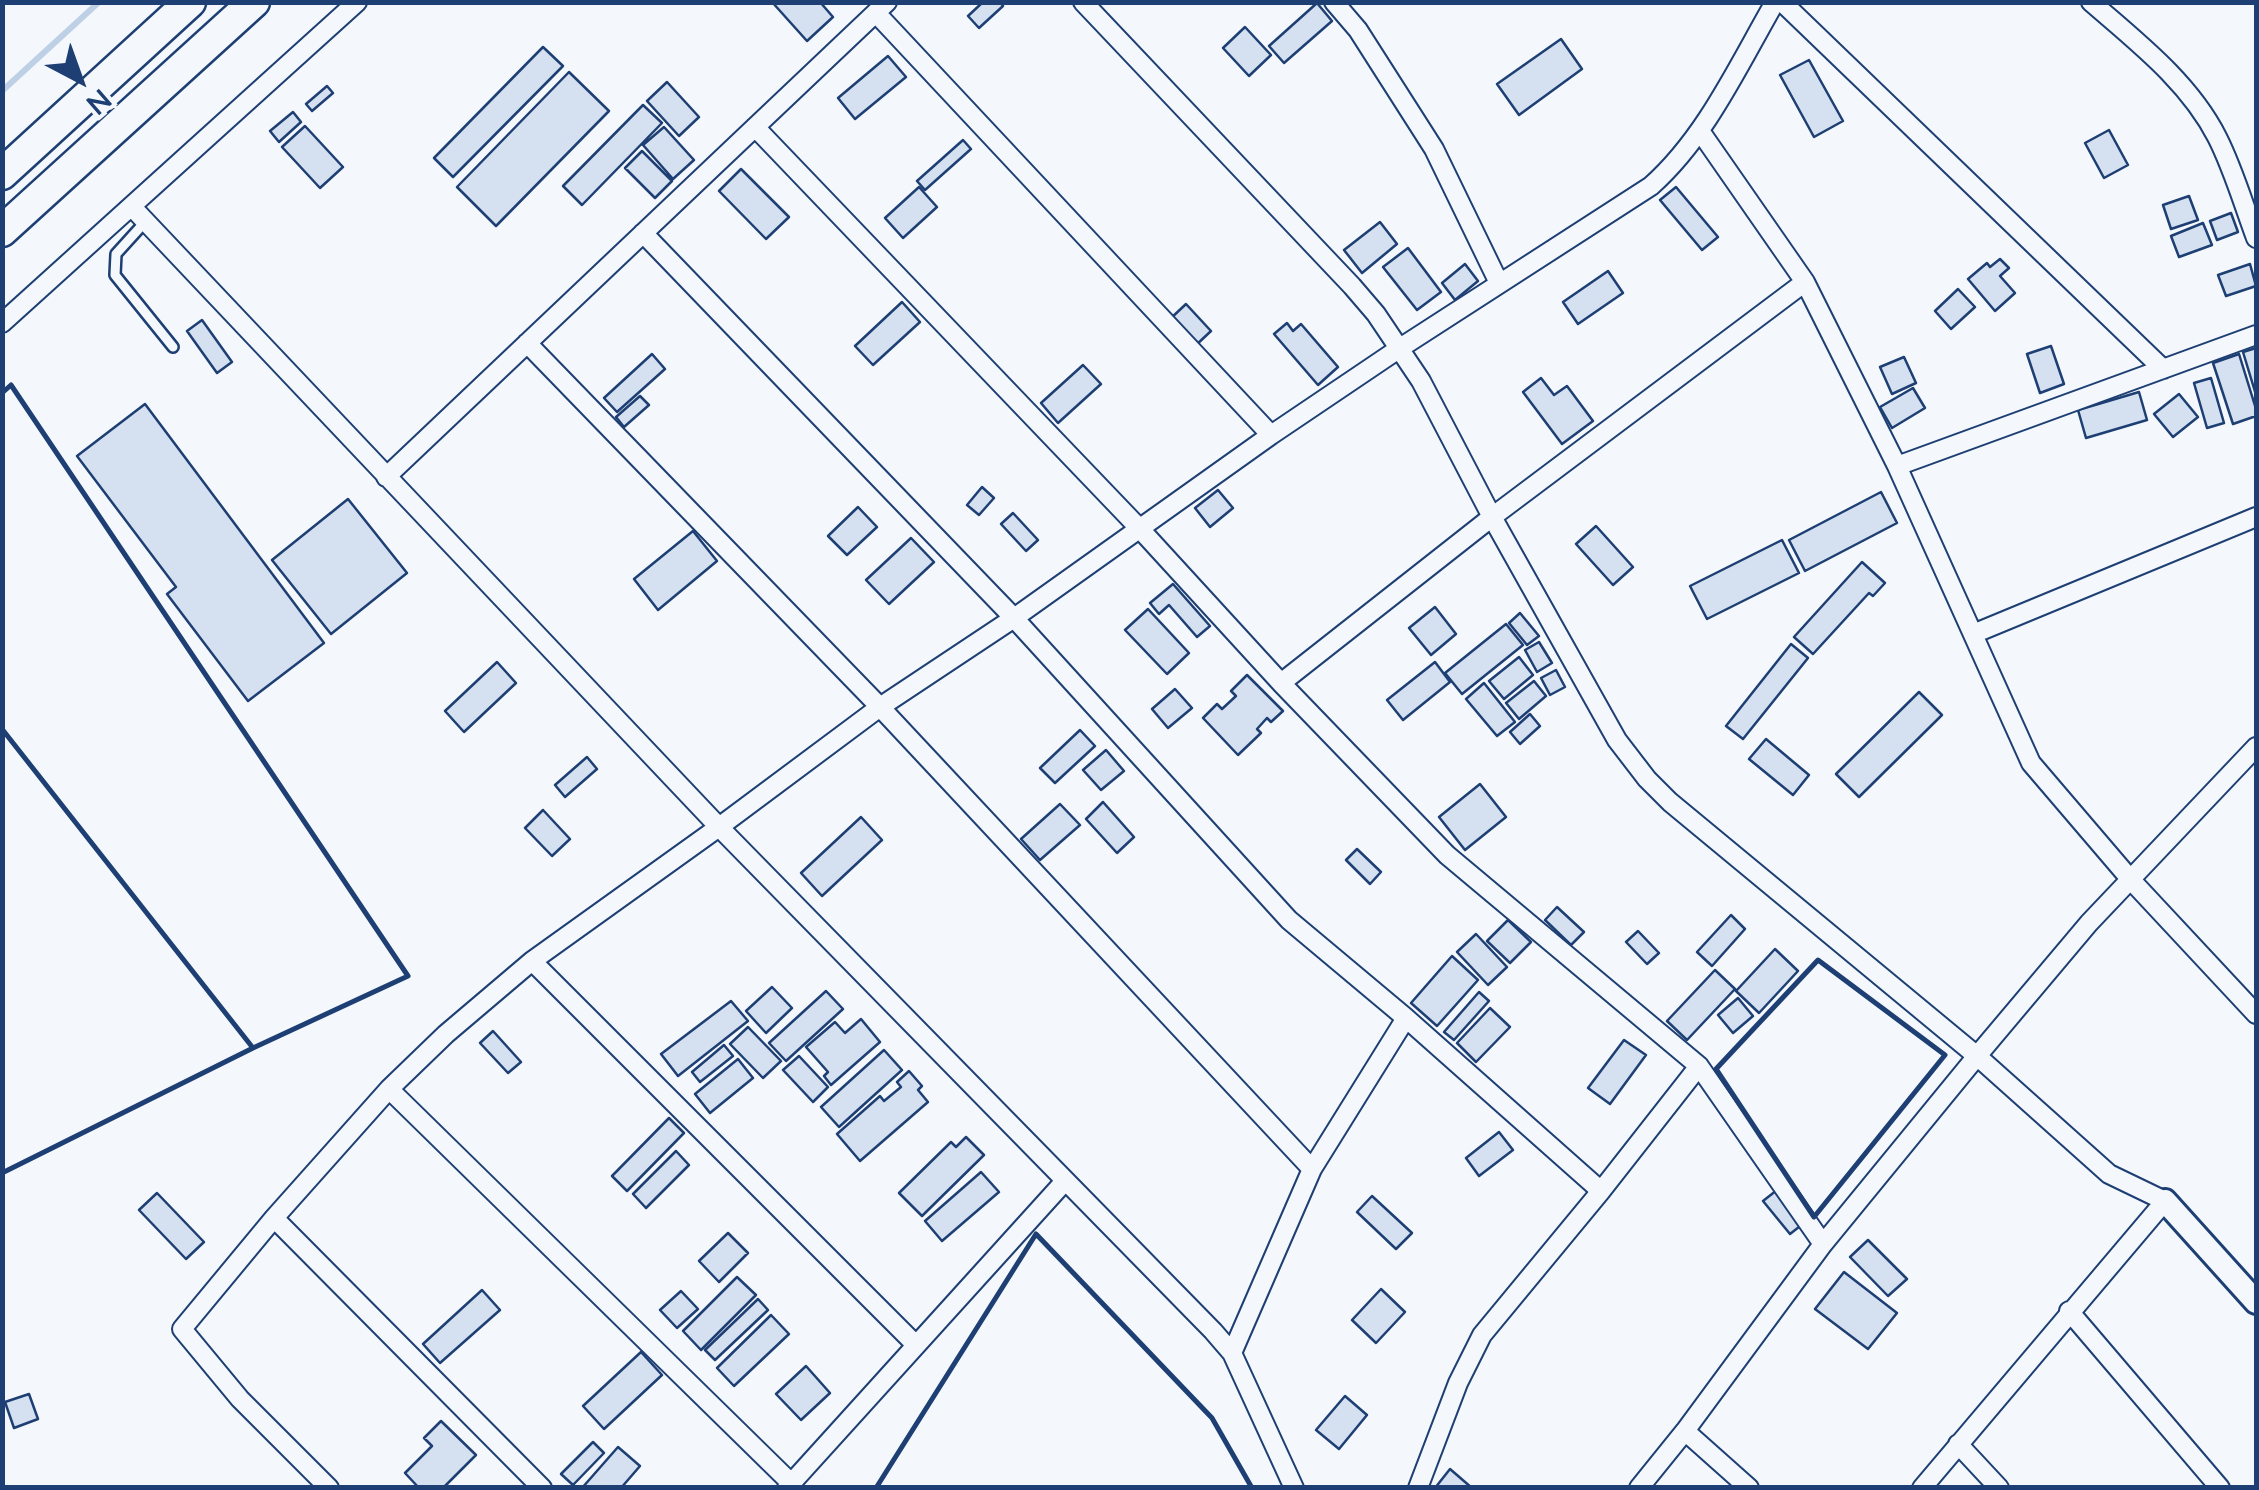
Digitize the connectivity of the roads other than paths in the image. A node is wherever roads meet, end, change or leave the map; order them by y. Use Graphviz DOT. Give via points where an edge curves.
graph roads {
  1 [pos="190,2"];
  2 [pos="254,2"];
  3 [pos="357,2"];
  4 [pos="1083,2"];
  5 [pos="1334,2"];
  6 [pos="1778,2"];
  7 [pos="2091,2"];
  8 [pos="882,8"];
  9 [pos="755,128"];
  10 [pos="1700,131"];
  11 [pos="2,174"];
  12 [pos="132,207"];
  13 [pos="146,222"];
  14 [pos="2,231"];
  15 [pos="643,233"];
  16 [pos="2256,238"];
  17 [pos="1805,282"];
  18 [pos="1499,284"];
  19 [pos="2,323"];
  20 [pos="2256,335"];
  21 [pos="526,343"];
  22 [pos="173,348"];
  23 [pos="1400,348"];
  24 [pos="2163,369"];
  25 [pos="1272,434"];
  26 [pos="1897,466"];
  27 [pos="386,477"];
  28 [pos="1492,517"];
  29 [pos="2256,517"];
  30 [pos="1140,528"];
  31 [pos="1014,618"];
  32 [pos="1973,634"];
  33 [pos="1281,684"];
  34 [pos="880,707"];
  35 [pos="2256,747"];
  36 [pos="719,827"];
  37 [pos="2132,880"];
  38 [pos="532,961"];
  39 [pos="2256,1014"];
  40 [pos="1406,1018"];
  41 [pos="1978,1056"];
  42 [pos="1698,1066"];
  43 [pos="390,1089"];
  44 [pos="1312,1169"];
  45 [pos="1065,1181"];
  46 [pos="1601,1191"];
  47 [pos="2164,1201"];
  48 [pos="274,1218"];
  49 [pos="1823,1244"];
  50 [pos="2256,1302"];
  51 [pos="2069,1311"];
  52 [pos="916,1345"];
  53 [pos="1232,1353"];
  54 [pos="1685,1431"];
  55 [pos="1958,1444"];
  56 [pos="789,1485"];
  57 [pos="328,1488"];
  58 [pos="542,1488"];
  59 [pos="1294,1488"];
  60 [pos="1418,1488"];
  61 [pos="1639,1488"];
  62 [pos="1748,1488"];
  63 [pos="1922,1488"];
  64 [pos="1998,1488"];
  65 [pos="2220,1488"];
  1 -- 11 [label="highway"];
  2 -- 14 [label="highway"];
  3 -- 12 [label="street"];
  4 -- 23 [label="street" via="1352,286"];
  5 -- 18 [label="street" via="1434,150"];
  6 -- 10 [label="street"];
  6 -- 24 [label="street"];
  7 -- 16 [label="street" via="2196,105 2218,137"];
  8 -- 9 [label="street"];
  8 -- 25 [label="street"];
  9 -- 15 [label="street"];
  9 -- 30 [label="street"];
  10 -- 17 [label="street"];
  10 -- 18 [label="street" via="1650,186"];
  12 -- 13 [label="street"];
  12 -- 19 [label="street"];
  13 -- 22 [label="lane" via="116,254 115,275"];
  13 -- 27 [label="street"];
  15 -- 21 [label="street"];
  15 -- 31 [label="street"];
  17 -- 26 [label="street"];
  17 -- 28 [label="street"];
  18 -- 23 [label="street"];
  20 -- 24 [label="street"];
  21 -- 27 [label="street"];
  21 -- 34 [label="street"];
  23 -- 25 [label="street"];
  23 -- 28 [label="street"];
  24 -- 26 [label="street"];
  25 -- 30 [label="street"];
  26 -- 32 [label="street"];
  27 -- 36 [label="street"];
  28 -- 33 [label="street"];
  28 -- 41 [label="street" via="1617,740 1647,779"];
  29 -- 32 [label="street"];
  30 -- 31 [label="street"];
  30 -- 33 [label="street"];
  31 -- 34 [label="street"];
  31 -- 40 [label="street" via="1289,920"];
  32 -- 37 [label="street" via="2031,763"];
  33 -- 42 [label="street" via="1446,855"];
  34 -- 36 [label="street"];
  34 -- 44 [label="street"];
  35 -- 37 [label="street"];
  36 -- 38 [label="street"];
  36 -- 45 [label="street"];
  37 -- 39 [label="street"];
  37 -- 41 [label="street"];
  38 -- 43 [label="street"];
  38 -- 52 [label="street"];
  40 -- 44 [label="street"];
  40 -- 46 [label="street"];
  41 -- 47 [label="street" via="2109,1174"];
  41 -- 49 [label="street"];
  42 -- 46 [label="street"];
  42 -- 49 [label="street"];
  43 -- 48 [label="street"];
  43 -- 56 [label="street"];
  44 -- 53 [label="street"];
  45 -- 52 [label="street"];
  45 -- 53 [label="street"];
  46 -- 60 [label="street" via="1482,1334"];
  47 -- 50 [label="street"];
  47 -- 51 [label="street"];
  48 -- 57 [label="street" via="182,1329 240,1400"];
  48 -- 58 [label="street"];
  49 -- 54 [label="street"];
  51 -- 55 [label="street"];
  51 -- 65 [label="street"];
  52 -- 56 [label="street"];
  53 -- 59 [label="street"];
  54 -- 61 [label="street"];
  54 -- 62 [label="street"];
  55 -- 63 [label="street"];
  55 -- 64 [label="street"];
}
